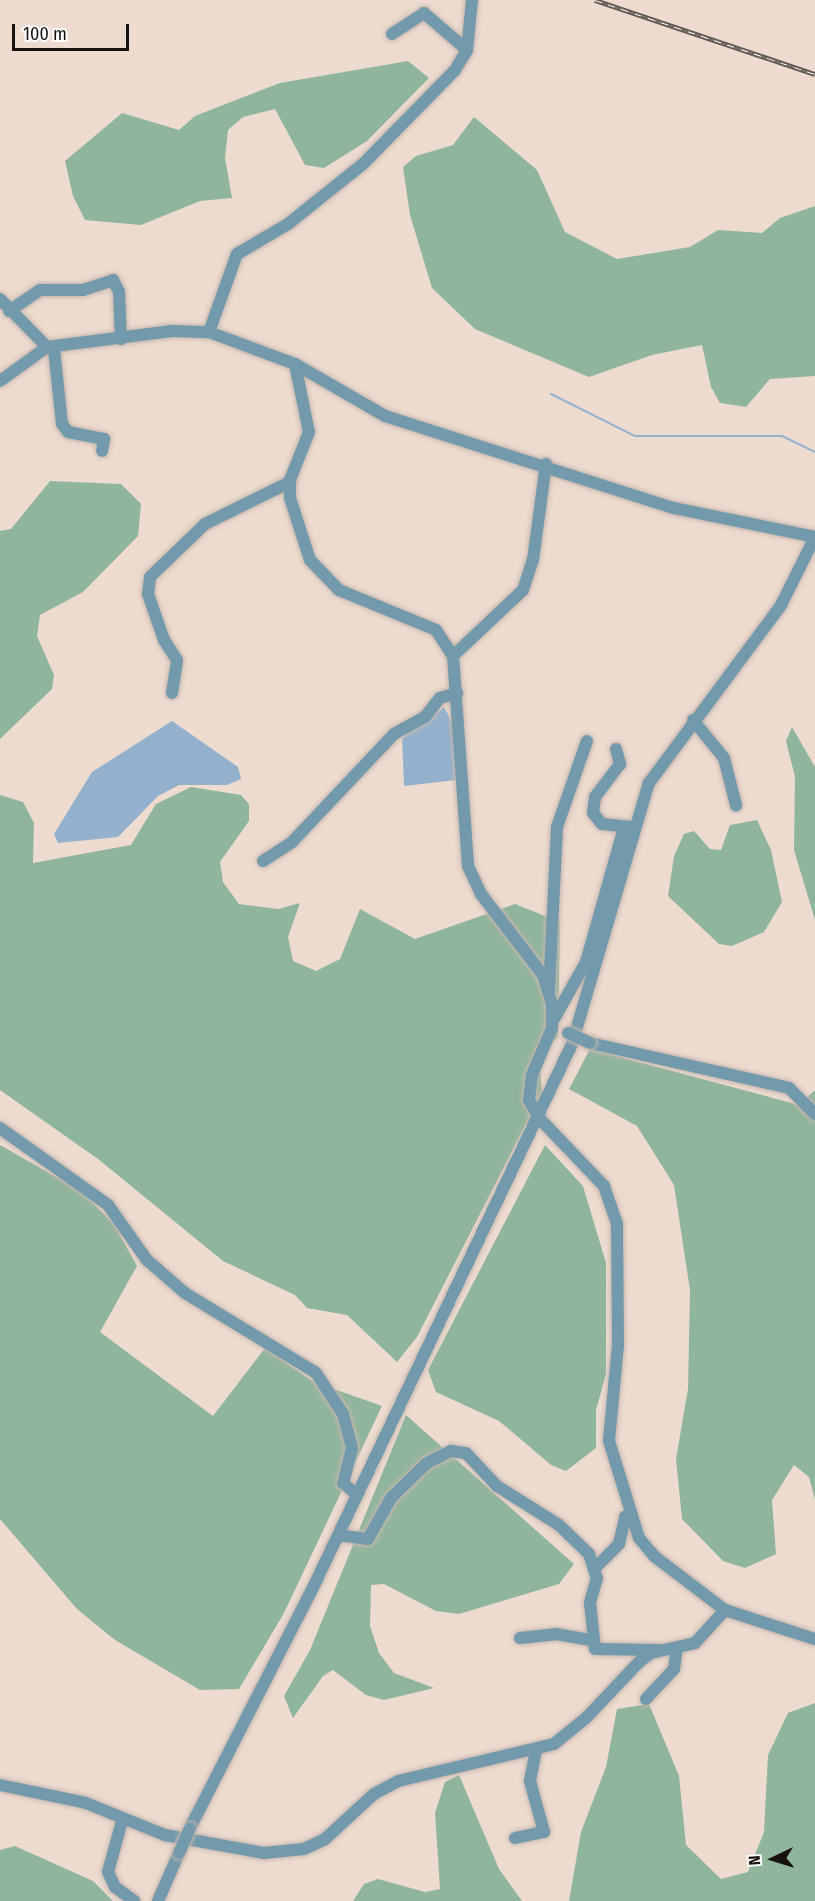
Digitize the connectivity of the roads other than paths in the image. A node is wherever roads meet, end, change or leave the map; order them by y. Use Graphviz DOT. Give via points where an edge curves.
graph roads {
  1 [pos="472,0"];
  2 [pos="392,34"];
  3 [pos="467,50"];
  4 [pos="0,299"];
  5 [pos="9,311"];
  6 [pos="209,332"];
  7 [pos="121,339"];
  8 [pos="50,348"];
  9 [pos="295,364"];
  10 [pos="0,381"];
  11 [pos="102,451"];
  12 [pos="546,464"];
  13 [pos="290,482"];
  14 [pos="815,537"];
  15 [pos="453,656"];
  16 [pos="172,693"];
  17 [pos="457,693"];
  18 [pos="693,720"];
  19 [pos="587,741"];
  20 [pos="616,749"];
  21 [pos="736,805"];
  22 [pos="628,828"];
  23 [pos="263,861"];
  24 [pos="549,991"];
  25 [pos="553,1024"];
  26 [pos="815,1114"];
  27 [pos="538,1118"];
  28 [pos="0,1128"];
  29 [pos="356,1494"];
  30 [pos="630,1515"];
  31 [pos="339,1535"];
  32 [pos="596,1569"];
  33 [pos="725,1610"];
  34 [pos="520,1638"];
  35 [pos="815,1639"];
  36 [pos="590,1640"];
  37 [pos="677,1648"];
  38 [pos="660,1650"];
  39 [pos="646,1699"];
  40 [pos="536,1750"];
  41 [pos="0,1785"];
  42 [pos="122,1821"];
  43 [pos="515,1838"];
  44 [pos="134,1901"];
  45 [pos="158,1901"];
  1 -- 3 [label="street"];
  2 -- 3 [label="street" via="424,13"];
  3 -- 6 [label="street" via="455,70 363,164 288,224 237,254"];
  4 -- 5 [label="street"];
  5 -- 7 [label="street" via="40,290 83,290 112,280 119,292"];
  5 -- 8 [label="street"];
  6 -- 7 [label="street"];
  6 -- 9 [label="street"];
  7 -- 8 [label="street"];
  8 -- 10 [label="street"];
  8 -- 11 [label="street" via="62,424 68,432 104,439"];
  9 -- 12 [label="street" via="385,416"];
  9 -- 13 [label="street" via="309,432"];
  12 -- 14 [label="street" via="674,508"];
  12 -- 15 [label="street" via="533,560 523,590"];
  13 -- 15 [label="street" via="302,545 328,583 427,625"];
  13 -- 16 [label="street" via="205,524 150,577 151,602 177,660"];
  14 -- 18 [label="street" via="781,605"];
  15 -- 17 [label="street"];
  17 -- 23 [label="street" via="440,698 425,717 394,734 292,842"];
  17 -- 24 [label="street" via="468,866"];
  18 -- 21 [label="street" via="724,758"];
  18 -- 22 [label="street" via="649,783"];
  19 -- 24 [label="street" via="558,819"];
  20 -- 22 [label="street" via="620,764 592,809 597,823"];
  22 -- 25 [label="street" via="586,962"];
  22 -- 27 [label="street" via="591,993"];
  24 -- 25 [label="street"];
  25 -- 26 [label="street, bridge" via="591,1043 789,1088"];
  25 -- 27 [label="street" via="528,1090"];
  27 -- 29 [label="street"];
  27 -- 30 [label="street" via="604,1186 617,1223 618,1345 608,1432"];
  28 -- 29 [label="street" via="108,1205 147,1260 184,1293 316,1373 343,1414 352,1448 343,1483"];
  29 -- 31 [label="street"];
  30 -- 32 [label="street" via="625,1518 619,1544"];
  30 -- 33 [label="street" via="646,1549"];
  31 -- 32 [label="street" via="368,1539 391,1498 427,1463 455,1451 479,1464 496,1486 559,1525 589,1554"];
  31 -- 45 [label="street, bridge" via="190,1828"];
  32 -- 36 [label="street"];
  33 -- 35 [label="street"];
  33 -- 37 [label="street" via="704,1638"];
  34 -- 36 [label="street" via="556,1634"];
  36 -- 38 [label="street" via="599,1652"];
  37 -- 38 [label="street"];
  37 -- 39 [label="street" via="674,1669"];
  38 -- 40 [label="street" via="639,1662 565,1737"];
  40 -- 42 [label="street" via="398,1781 374,1794 325,1839 280,1854 165,1835"];
  40 -- 43 [label="street" via="530,1781 544,1833"];
  41 -- 42 [label="street" via="86,1803"];
  42 -- 44 [label="street" via="108,1872 115,1887"];
}
